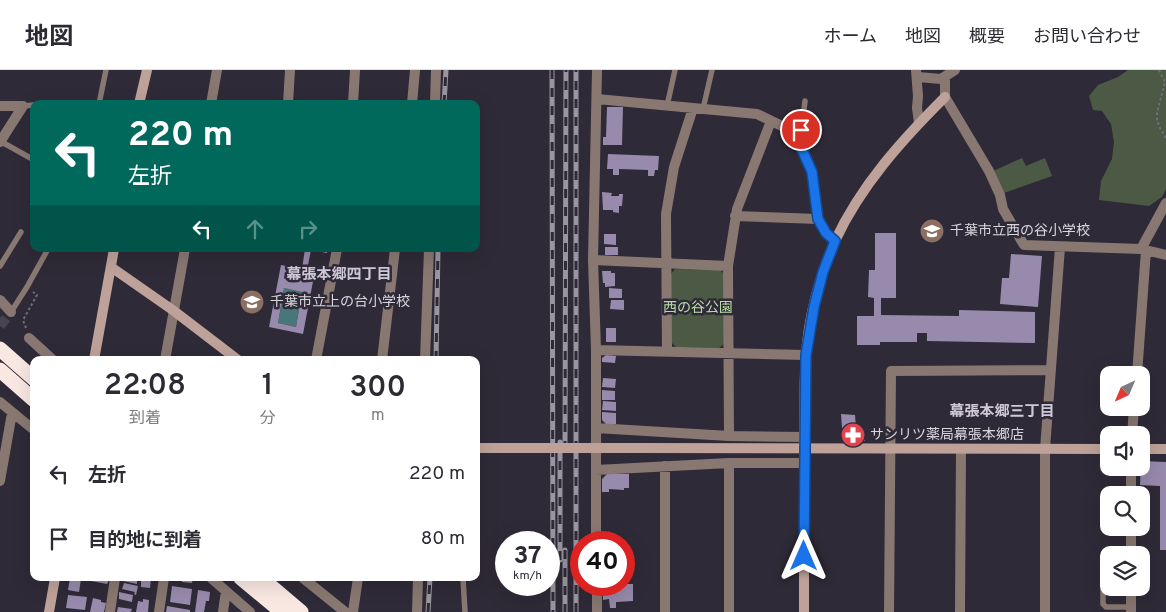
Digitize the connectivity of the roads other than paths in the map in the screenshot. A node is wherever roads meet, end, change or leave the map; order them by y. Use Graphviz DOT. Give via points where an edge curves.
graph roads {
  1 [pos="106,70"];
  2 [pos="147,70"];
  3 [pos="217,70"];
  4 [pos="290,70"];
  5 [pos="355,70"];
  6 [pos="415,70"];
  7 [pos="436,70"];
  8 [pos="597,70"];
  9 [pos="675,70"];
  10 [pos="712,70"];
  11 [pos="955,70"];
  12 [pos="917,74"];
  13 [pos="945,77"];
  14 [pos="945,97"];
  15 [pos="597,99"];
  16 [pos="100,100"];
  17 [pos="141,100"];
  18 [pos="212,100"];
  19 [pos="288,100"];
  20 [pos="352,100"];
  21 [pos="412,100"];
  22 [pos="435,100"];
  23 [pos="805,101"];
  24 [pos="0,106"];
  25 [pos="23,106"];
  26 [pos="30,106"];
  27 [pos="667,106"];
  28 [pos="698,109"];
  29 [pos="771,121"];
  30 [pos="919,123"];
  31 [pos="0,142"];
  32 [pos="800,145"];
  33 [pos="30,158"];
  34 [pos="1166,203"];
  35 [pos="735,216"];
  36 [pos="818,219"];
  37 [pos="21,232"];
  38 [pos="835,241"];
  39 [pos="1060,247"];
  40 [pos="1144,249"];
  41 [pos="46,252"];
  42 [pos="113,252"];
  43 [pos="184,252"];
  44 [pos="336,252"];
  45 [pos="395,252"];
  46 [pos="429,252"];
  47 [pos="1166,255"];
  48 [pos="593,260"];
  49 [pos="666,264"];
  50 [pos="0,266"];
  51 [pos="111,266"];
  52 [pos="728,266"];
  53 [pos="0,300"];
  54 [pos="174,310"];
  55 [pos="11,312"];
  56 [pos="29,338"];
  57 [pos="596,350"];
  58 [pos="2,351"];
  59 [pos="667,351"];
  60 [pos="729,353"];
  61 [pos="806,355"];
  62 [pos="49,356"];
  63 [pos="95,356"];
  64 [pos="166,356"];
  65 [pos="233,356"];
  66 [pos="317,356"];
  67 [pos="382,356"];
  68 [pos="425,356"];
  69 [pos="1138,366"];
  70 [pos="0,370"];
  71 [pos="1050,370"];
  72 [pos="30,376"];
  73 [pos="0,377"];
  74 [pos="30,396"];
  75 [pos="30,397"];
  76 [pos="0,402"];
  77 [pos="12,413"];
  78 [pos="30,427"];
  79 [pos="596,428"];
  80 [pos="729,436"];
  81 [pos="804,437"];
  82 [pos="480,448"];
  83 [pos="804,449"];
  84 [pos="890,449"];
  85 [pos="961,449"];
  86 [pos="1045,449"];
  87 [pos="1100,449"];
  88 [pos="1150,449"];
  89 [pos="1166,449"];
  90 [pos="729,462"];
  91 [pos="804,463"];
  92 [pos="664,466"];
  93 [pos="596,470"];
  94 [pos="0,481"];
  95 [pos="596,531"];
  96 [pos="54,581"];
  97 [pos="115,581"];
  98 [pos="164,581"];
  99 [pos="214,581"];
  100 [pos="245,581"];
  101 [pos="264,581"];
  102 [pos="307,581"];
  103 [pos="358,581"];
  104 [pos="418,581"];
  105 [pos="463,581"];
  106 [pos="226,591"];
  107 [pos="597,596"];
  108 [pos="1103,596"];
  109 [pos="1131,596"];
  110 [pos="1131,610"];
  111 [pos="49,612"];
  112 [pos="110,612"];
  113 [pos="159,612"];
  114 [pos="223,612"];
  115 [pos="250,612"];
  116 [pos="282,612"];
  117 [pos="301,612"];
  118 [pos="345,612"];
  119 [pos="354,612"];
  120 [pos="417,612"];
  121 [pos="465,612"];
  122 [pos="597,612"];
  123 [pos="665,612"];
  124 [pos="729,612"];
  125 [pos="804,612"];
  126 [pos="889,612"];
  127 [pos="960,612"];
  128 [pos="1045,612"];
  1 -- 16 [label="lane"];
  2 -- 17 [label="street"];
  3 -- 18 [label="street"];
  4 -- 19 [label="street"];
  5 -- 20 [label="street"];
  6 -- 21 [label="street"];
  7 -- 22 [label="street"];
  8 -- 15 [label="street"];
  9 -- 27 [label="lane"];
  10 -- 28 [label="lane"];
  11 -- 13 [label="street"];
  12 -- 13 [label="street" via="940,79"];
  12 -- 30 [label="street"];
  13 -- 14 [label="street"];
  14 -- 30 [label="street"];
  14 -- 39 [label="street" via="989,172 1003,209 1024,246"];
  15 -- 27 [label="street"];
  15 -- 48 [label="street"];
  23 -- 32 [label="lane"];
  24 -- 25 [label="street"];
  25 -- 26 [label="lane"];
  25 -- 31 [label="street"];
  27 -- 28 [label="street"];
  28 -- 29 [label="street" via="758,114"];
  28 -- 49 [label="street" via="674,167 669,189"];
  29 -- 32 [label="street" via="784,128"];
  29 -- 35 [label="street"];
  30 -- 38 [label="street" via="874,176"];
  31 -- 33 [label="lane"];
  32 -- 36 [label="street" via="812,172"];
  34 -- 40 [label="street"];
  35 -- 36 [label="street"];
  35 -- 52 [label="street"];
  36 -- 38 [label="street"];
  37 -- 50 [label="lane"];
  38 -- 61 [label="street" via="814,307"];
  39 -- 40 [label="street"];
  39 -- 71 [label="street"];
  40 -- 47 [label="street"];
  40 -- 69 [label="street"];
  41 -- 55 [label="lane"];
  42 -- 51 [label="street"];
  43 -- 54 [label="street"];
  44 -- 66 [label="street"];
  45 -- 67 [label="street"];
  46 -- 68 [label="street"];
  48 -- 49 [label="street"];
  48 -- 57 [label="street"];
  49 -- 52 [label="street"];
  49 -- 59 [label="street"];
  51 -- 54 [label="street"];
  51 -- 63 [label="street"];
  52 -- 60 [label="street"];
  53 -- 55 [label="street"];
  54 -- 64 [label="street"];
  54 -- 65 [label="street"];
  56 -- 62 [label="street"];
  57 -- 59 [label="street"];
  57 -- 79 [label="street"];
  58 -- 72 [label="highway"];
  59 -- 60 [label="street"];
  60 -- 61 [label="street"];
  60 -- 80 [label="street"];
  61 -- 81 [label="street"];
  70 -- 74 [label="highway"];
  71 -- 84 [label="street" via="891,371"];
  71 -- 86 [label="street"];
  73 -- 75 [label="highway"];
  76 -- 77 [label="street"];
  77 -- 78 [label="street"];
  77 -- 94 [label="street"];
  79 -- 80 [label="street"];
  79 -- 93 [label="street"];
  80 -- 81 [label="street"];
  81 -- 83 [label="street"];
  82 -- 83 [label="street, bridge"];
  83 -- 84 [label="street"];
  83 -- 91 [label="street"];
  84 -- 85 [label="street"];
  84 -- 126 [label="street"];
  85 -- 86 [label="street"];
  85 -- 127 [label="street"];
  86 -- 87 [label="street"];
  86 -- 128 [label="street"];
  88 -- 89 [label="street"];
  90 -- 91 [label="street"];
  90 -- 92 [label="street"];
  90 -- 124 [label="street"];
  91 -- 125 [label="street"];
  92 -- 93 [label="street"];
  92 -- 123 [label="street"];
  93 -- 95 [label="street"];
  96 -- 111 [label="street"];
  97 -- 112 [label="street"];
  98 -- 113 [label="street"];
  99 -- 106 [label="street"];
  100 -- 116 [label="highway"];
  101 -- 117 [label="highway"];
  102 -- 118 [label="street"];
  103 -- 119 [label="street"];
  104 -- 120 [label="street"];
  105 -- 121 [label="lane"];
  106 -- 114 [label="street"];
  106 -- 115 [label="street"];
  107 -- 122 [label="street"];
  108 -- 110 [label="lane" via="1106,607"];
  109 -- 110 [label="street"];
}
